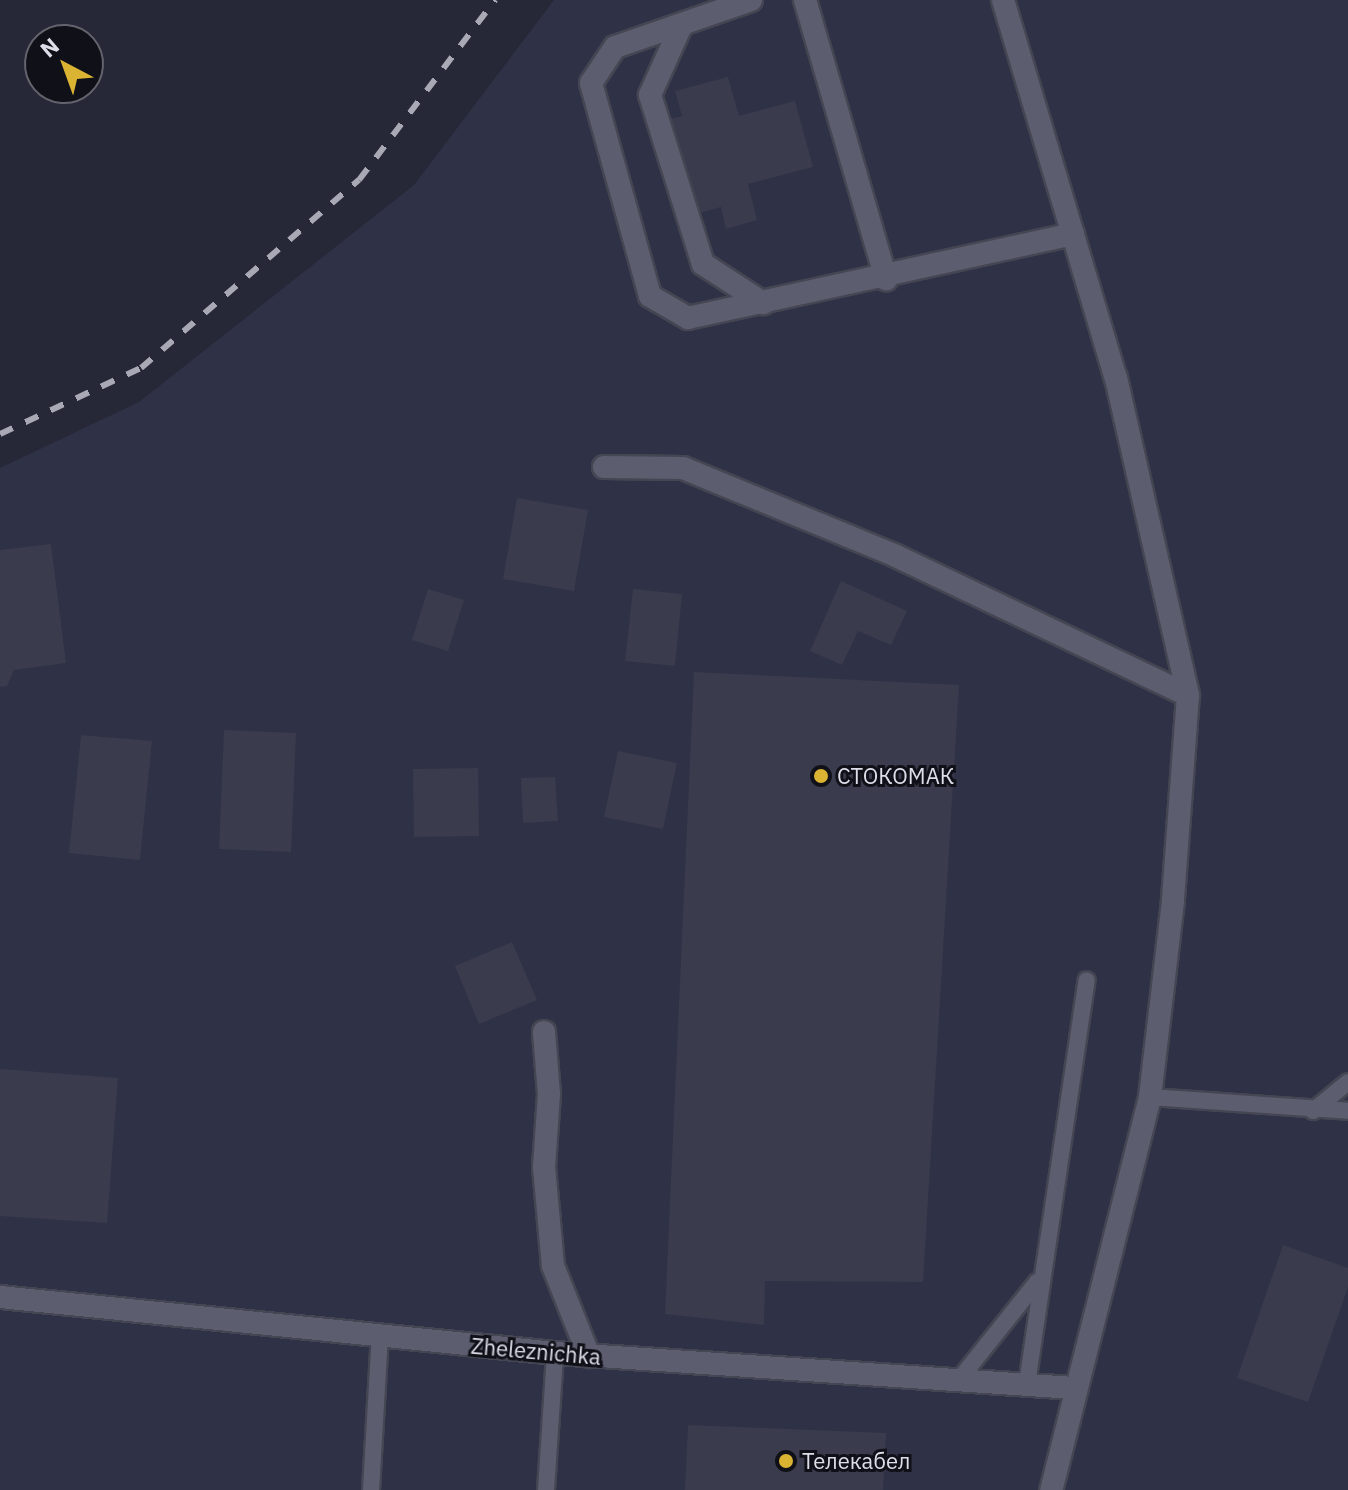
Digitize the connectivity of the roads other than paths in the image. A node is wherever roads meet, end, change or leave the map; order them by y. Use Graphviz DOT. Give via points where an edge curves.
graph roads {
  1 [pos="751,0"];
  2 [pos="805,0"];
  3 [pos="1003,0"];
  4 [pos="682,24"];
  5 [pos="1073,234"];
  6 [pos="886,279"];
  7 [pos="763,303"];
  8 [pos="604,467"];
  9 [pos="1188,695"];
  10 [pos="1087,980"];
  11 [pos="544,1032"];
  12 [pos="1348,1082"];
  13 [pos="1150,1097"];
  14 [pos="1313,1111"];
  15 [pos="1348,1111"];
  16 [pos="1038,1281"];
  17 [pos="0,1297"];
  18 [pos="380,1336"];
  19 [pos="555,1353"];
  20 [pos="589,1356"];
  21 [pos="958,1381"];
  22 [pos="1027,1384"];
  23 [pos="1074,1388"];
  24 [pos="371,1490"];
  25 [pos="546,1490"];
  26 [pos="1051,1490"];
  1 -- 4 [label="street"];
  2 -- 6 [label="street"];
  3 -- 5 [label="street"];
  4 -- 7 [label="street" via="650,95 703,264"];
  4 -- 7 [label="street" via="615,47 591,83 650,296 688,318"];
  5 -- 6 [label="street"];
  5 -- 9 [label="street" via="1116,378"];
  6 -- 7 [label="street"];
  8 -- 9 [label="street" via="683,468 896,556"];
  9 -- 13 [label="street" via="1173,901"];
  10 -- 16 [label="lane"];
  11 -- 20 [label="street" via="549,1094 544,1167 553,1266"];
  12 -- 14 [label="lane"];
  13 -- 14 [label="lane"];
  13 -- 23 [label="street"];
  14 -- 15 [label="lane"];
  16 -- 21 [label="lane"];
  16 -- 22 [label="lane"];
  17 -- 18 [label="street, Zheleznichka"];
  18 -- 19 [label="street, Zheleznichka"];
  18 -- 24 [label="lane"];
  19 -- 20 [label="street, Zheleznichka"];
  19 -- 25 [label="lane"];
  20 -- 21 [label="street, Zheleznichka"];
  21 -- 22 [label="street, Zheleznichka"];
  22 -- 23 [label="street, Zheleznichka"];
  23 -- 26 [label="street"];
}
